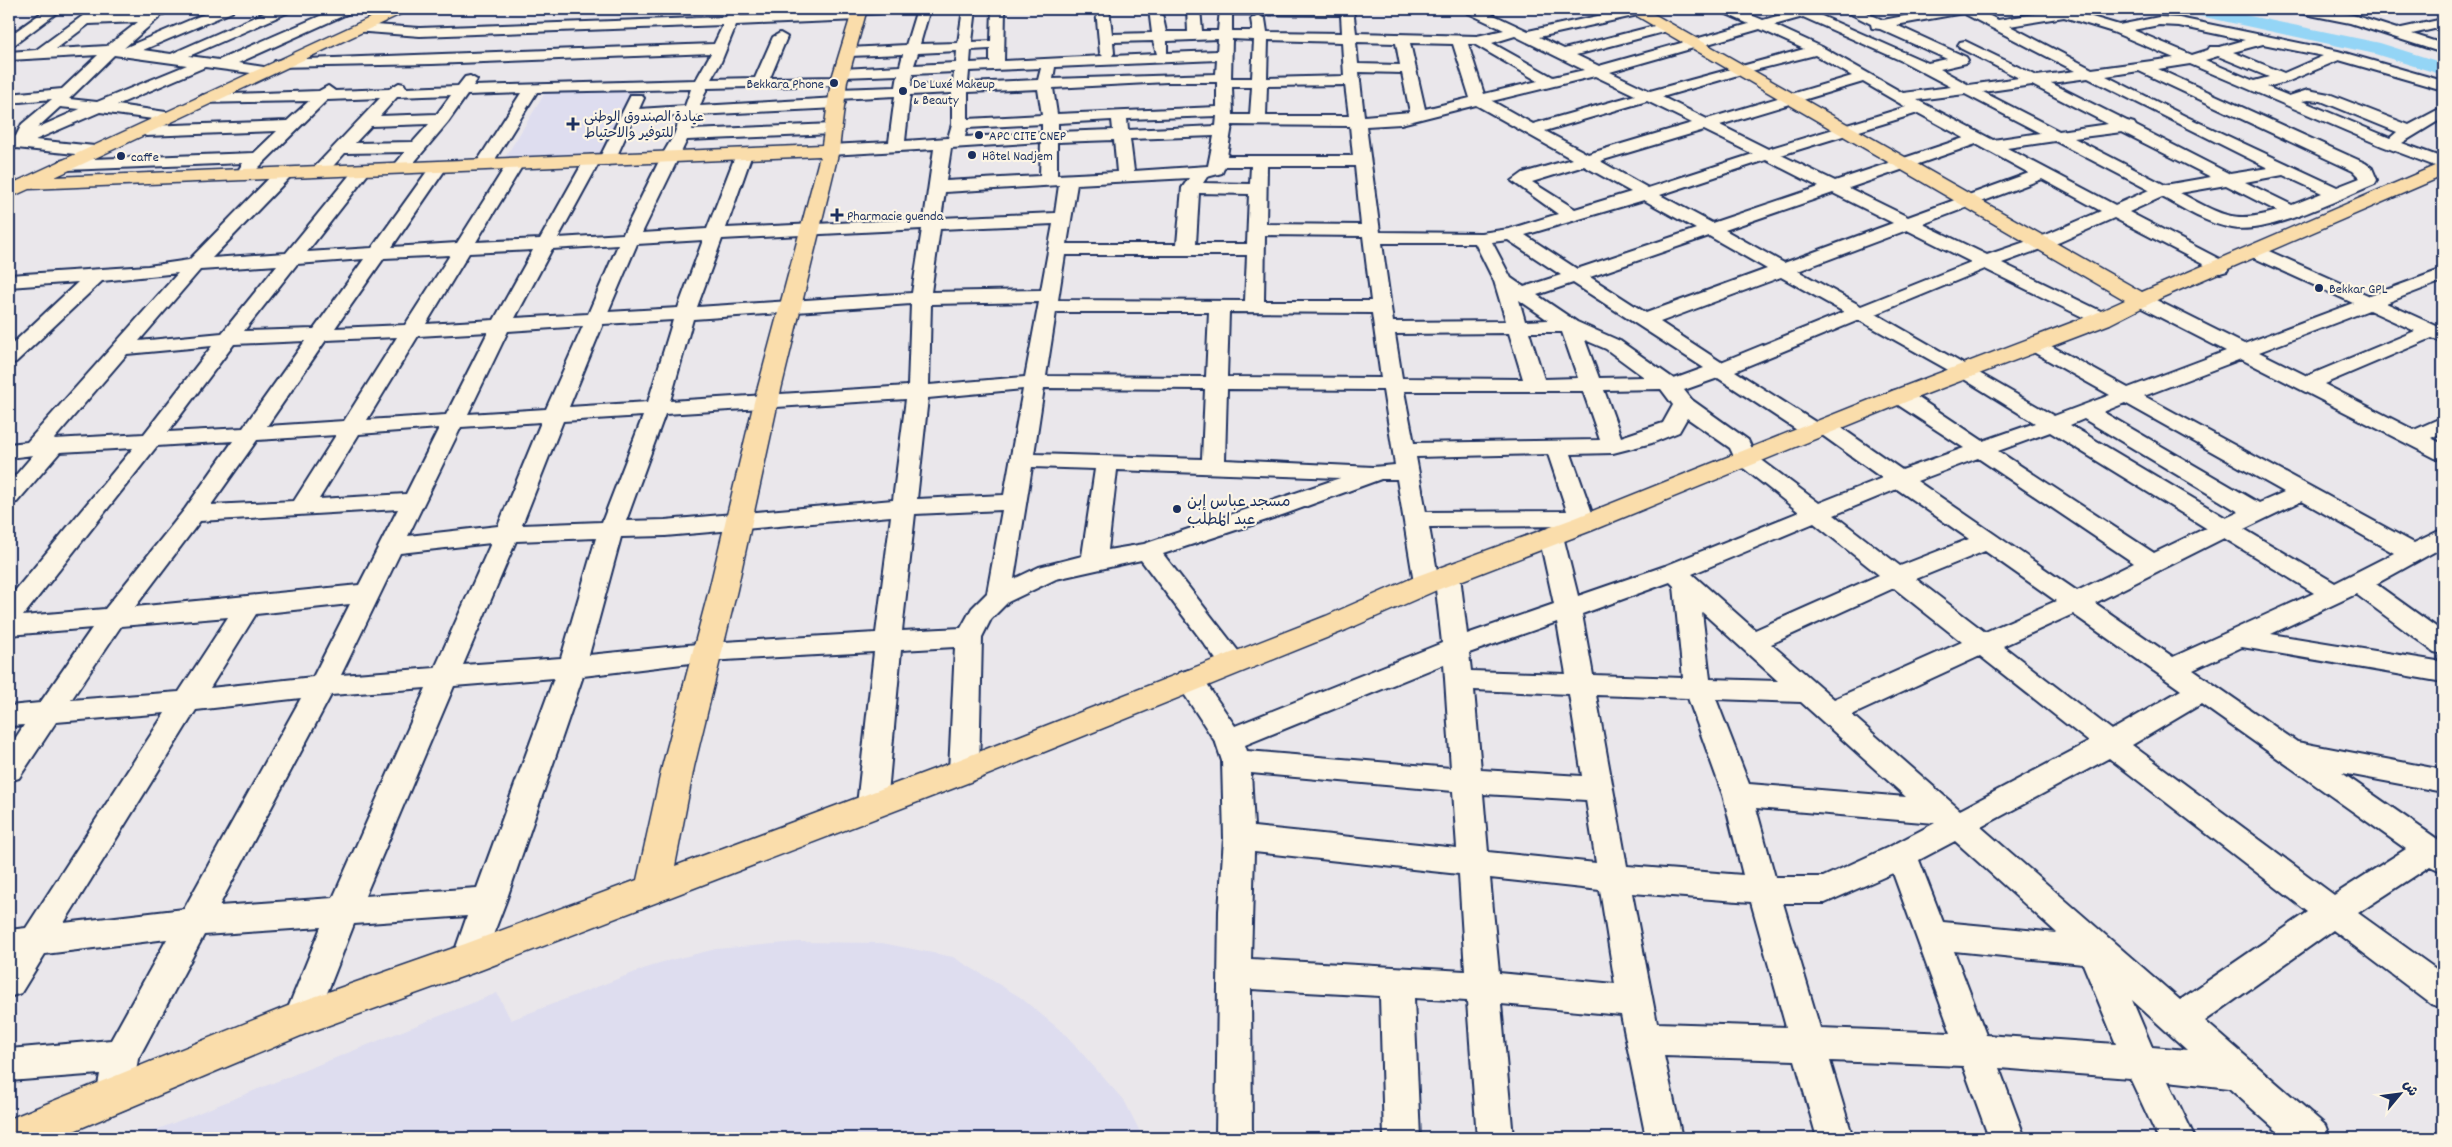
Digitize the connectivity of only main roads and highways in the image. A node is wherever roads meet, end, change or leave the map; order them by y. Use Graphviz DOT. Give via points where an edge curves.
graph roads {
  1 [pos="400,9"];
  2 [pos="1641,9"];
  3 [pos="1699,42"];
  4 [pos="850,47"];
  5 [pos="831,140"];
  6 [pos="2443,169"];
  7 [pos="27,184"];
  8 [pos="9,192"];
  9 [pos="2148,297"];
  10 [pos="653,888"];
  11 [pos="17,1132"];
  1 -- 7 [label="main road"];
  2 -- 3 [label="main road"];
  2 -- 3 [label="main road" via="1666,27"];
  3 -- 9 [label="main road"];
  4 -- 5 [label="main road"];
  5 -- 7 [label="main road" via="744,154"];
  5 -- 10 [label="main road" via="678,767"];
  6 -- 9 [label="main road"];
  7 -- 8 [label="main road"];
  9 -- 10 [label="main road" via="2102,319 1583,521 964,771"];
  10 -- 11 [label="main road" via="468,959 301,1018 114,1096"];
}
